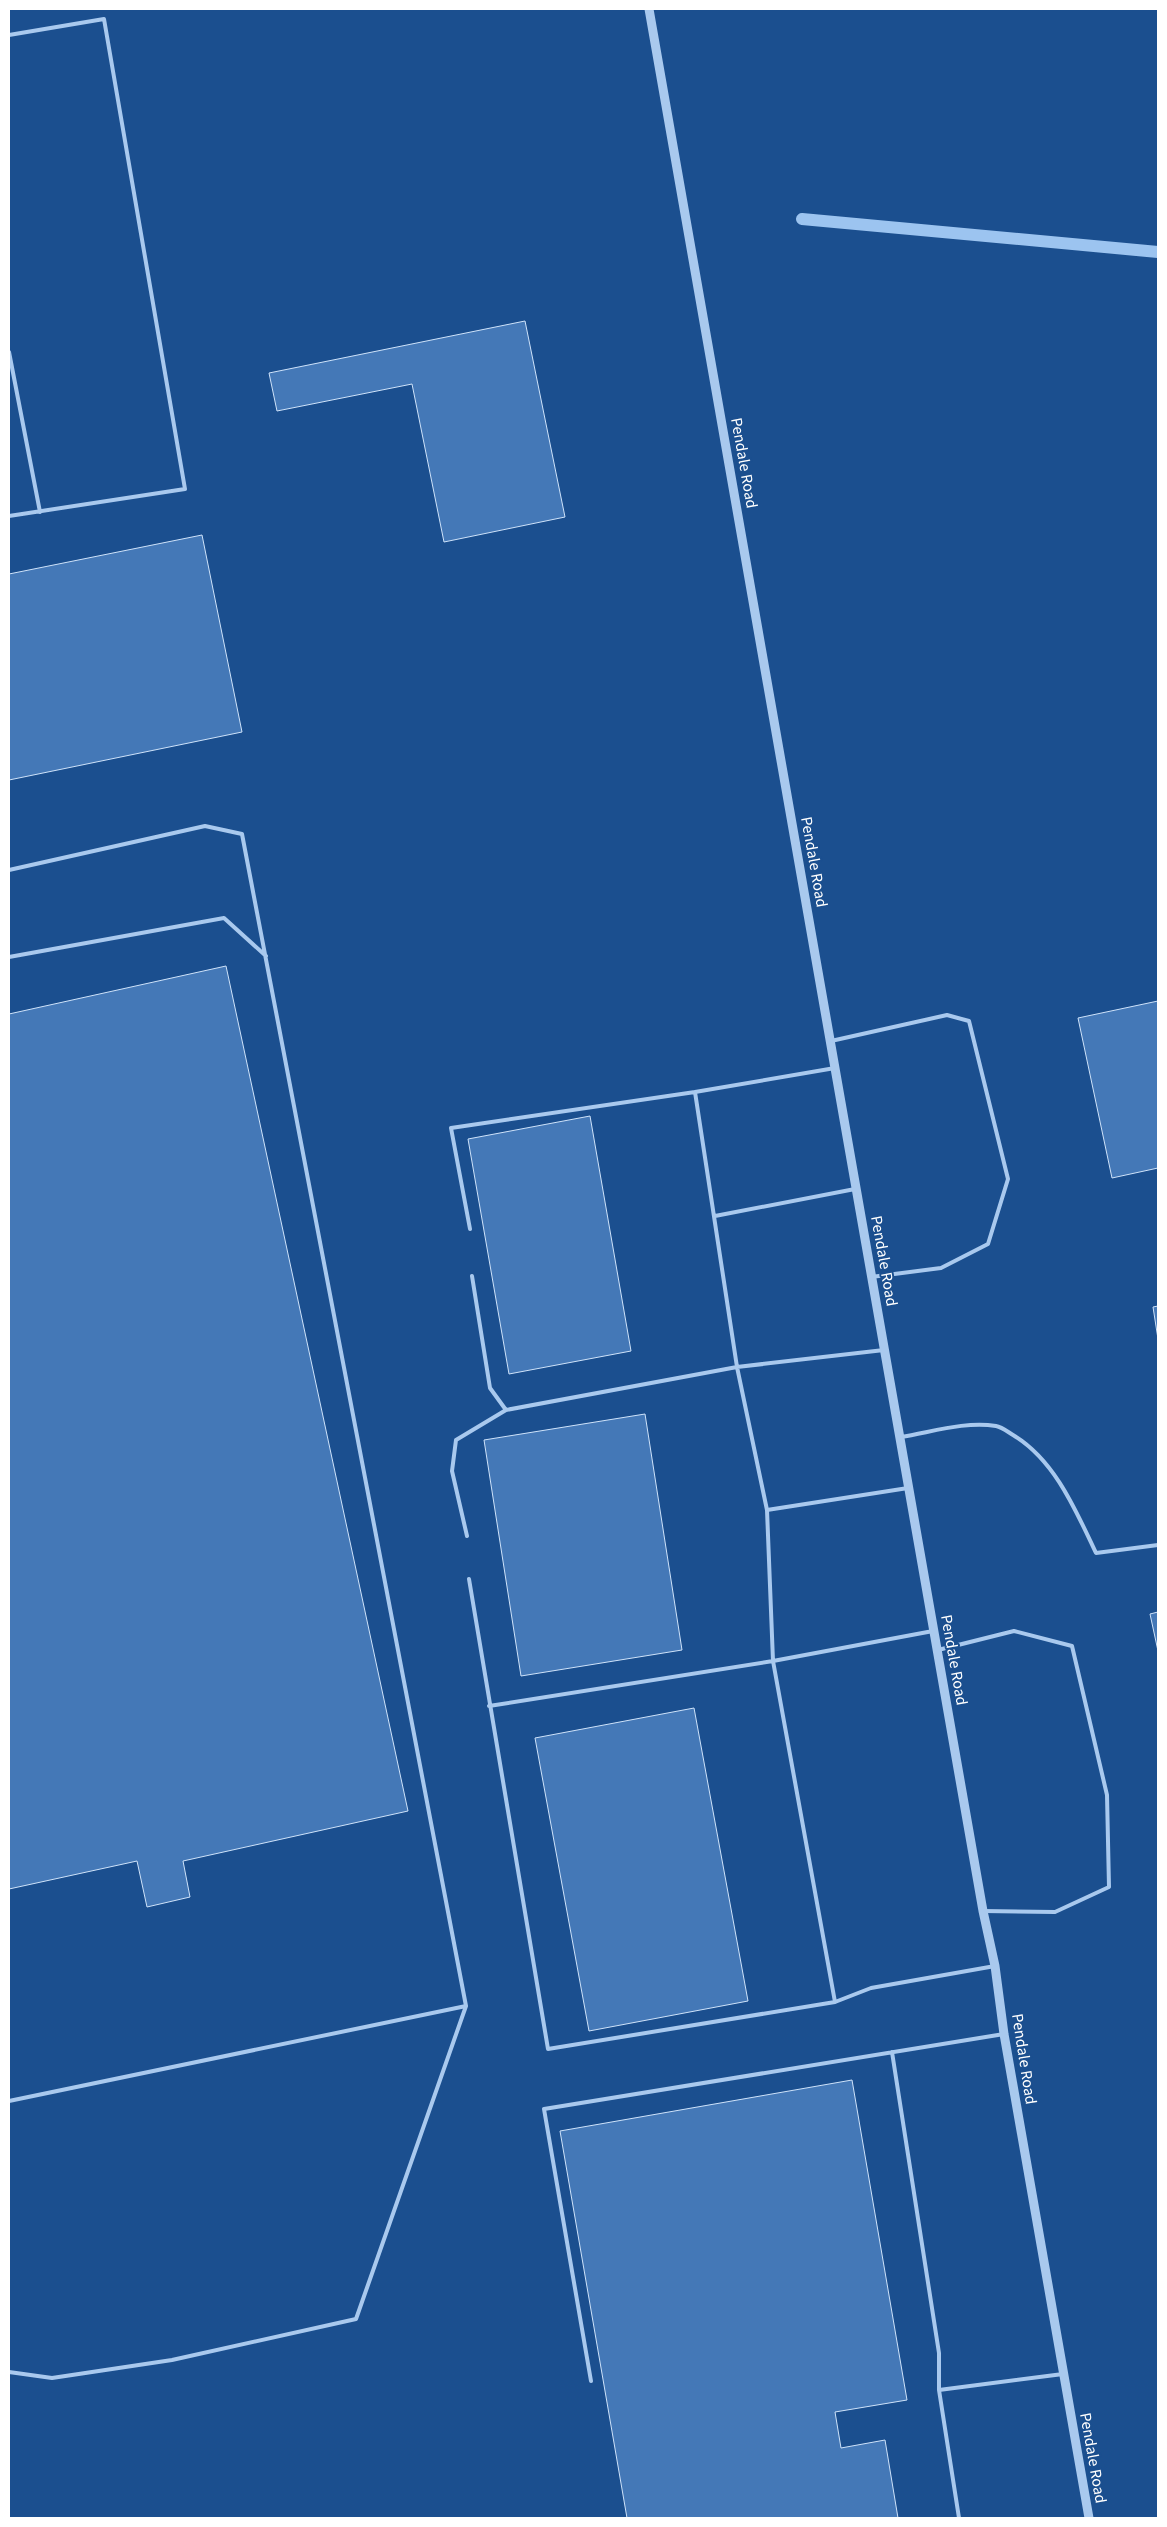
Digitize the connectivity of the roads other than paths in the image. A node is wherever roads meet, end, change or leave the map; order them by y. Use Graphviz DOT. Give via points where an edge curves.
graph roads {
  1 [pos="649,9"];
  2 [pos="9,35"];
  3 [pos="9,352"];
  4 [pos="40,512"];
  5 [pos="9,516"];
  6 [pos="9,870"];
  7 [pos="266,956"];
  8 [pos="9,957"];
  9 [pos="830,1042"];
  10 [pos="835,1068"];
  11 [pos="694,1092"];
  12 [pos="856,1189"];
  13 [pos="715,1216"];
  14 [pos="470,1229"];
  15 [pos="472,1276"];
  16 [pos="871,1277"];
  17 [pos="884,1350"];
  18 [pos="737,1367"];
  19 [pos="506,1410"];
  20 [pos="899,1437"];
  21 [pos="908,1488"];
  22 [pos="767,1510"];
  23 [pos="467,1536"];
  24 [pos="1158,1545"];
  25 [pos="469,1579"];
  26 [pos="934,1631"];
  27 [pos="936,1650"];
  28 [pos="773,1661"];
  29 [pos="489,1706"];
  30 [pos="983,1911"];
  31 [pos="995,1966"];
  32 [pos="835,2002"];
  33 [pos="466,2006"];
  34 [pos="1004,2034"];
  35 [pos="892,2052"];
  36 [pos="9,2101"];
  37 [pos="9,2372"];
  38 [pos="1063,2374"];
  39 [pos="591,2381"];
  40 [pos="939,2390"];
  41 [pos="959,2518"];
  42 [pos="1089,2518"];
  1 -- 9 [label="street, Pendale Road"];
  2 -- 4 [label="lane" via="104,19 184,489"];
  3 -- 4 [label="lane"];
  4 -- 5 [label="lane"];
  6 -- 7 [label="lane" via="205,826 242,834"];
  7 -- 8 [label="lane" via="224,918"];
  7 -- 33 [label="lane"];
  9 -- 10 [label="street, Pendale Road"];
  9 -- 16 [label="lane" via="947,1015 969,1021 1008,1180 988,1244 941,1268"];
  10 -- 11 [label="lane"];
  10 -- 12 [label="street, Pendale Road"];
  11 -- 13 [label="lane"];
  11 -- 14 [label="lane" via="451,1128"];
  12 -- 13 [label="lane"];
  12 -- 16 [label="street, Pendale Road"];
  13 -- 18 [label="lane"];
  15 -- 19 [label="lane" via="490,1388"];
  16 -- 17 [label="street, Pendale Road"];
  17 -- 18 [label="lane"];
  17 -- 20 [label="street, Pendale Road"];
  18 -- 19 [label="lane"];
  18 -- 22 [label="lane"];
  19 -- 23 [label="lane" via="456,1440 452,1471"];
  20 -- 21 [label="street, Pendale Road"];
  20 -- 24 [label="lane" via="969,1425 998,1426 1020,1439 1047,1466 1068,1495 1096,1553"];
  21 -- 22 [label="lane"];
  21 -- 26 [label="street, Pendale Road"];
  22 -- 28 [label="lane"];
  25 -- 29 [label="lane"];
  26 -- 27 [label="street, Pendale Road"];
  26 -- 28 [label="lane"];
  27 -- 30 [label="street, Pendale Road"];
  27 -- 30 [label="lane" via="1014,1631 1072,1646 1107,1795 1109,1887 1055,1912"];
  28 -- 29 [label="lane"];
  28 -- 32 [label="lane"];
  29 -- 32 [label="lane" via="548,2049"];
  30 -- 31 [label="street, Pendale Road"];
  31 -- 32 [label="lane" via="871,1988"];
  31 -- 34 [label="street, Pendale Road"];
  33 -- 36 [label="lane"];
  33 -- 37 [label="lane" via="356,2320 172,2360 52,2378"];
  34 -- 35 [label="lane"];
  34 -- 38 [label="street, Pendale Road"];
  35 -- 39 [label="lane" via="544,2108"];
  35 -- 40 [label="lane" via="939,2353"];
  38 -- 40 [label="lane"];
  38 -- 42 [label="street, Pendale Road"];
  40 -- 41 [label="lane"];
}
